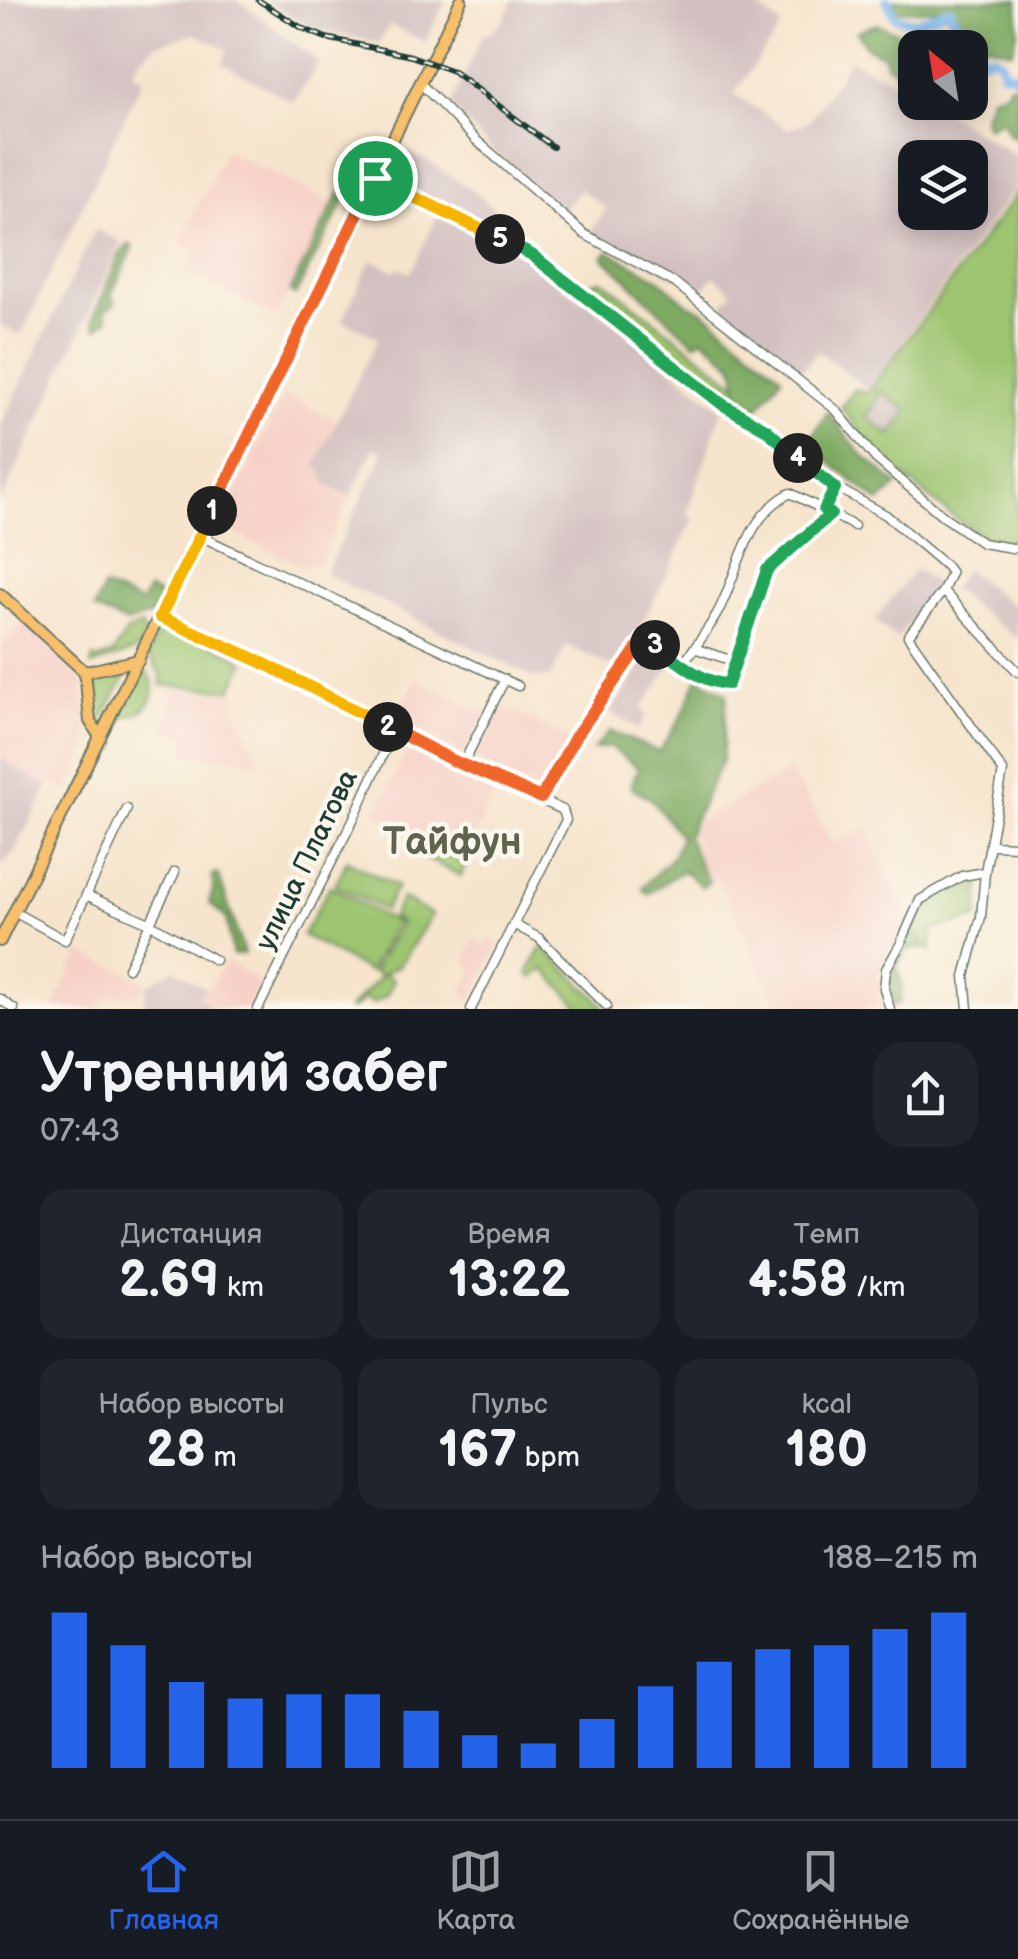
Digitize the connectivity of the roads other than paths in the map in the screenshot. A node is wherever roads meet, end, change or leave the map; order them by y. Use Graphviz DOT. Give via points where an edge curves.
graph roads {
  1 [pos="461,0"];
  2 [pos="420,83"];
  3 [pos="375,178"];
  4 [pos="835,488"];
  5 [pos="827,512"];
  6 [pos="854,526"];
  7 [pos="200,536"];
  8 [pos="1018,549"];
  9 [pos="943,591"];
  10 [pos="0,594"];
  11 [pos="160,617"];
  12 [pos="694,648"];
  13 [pos="139,660"];
  14 [pos="736,662"];
  15 [pos="682,664"];
  16 [pos="110,667"];
  17 [pos="85,672"];
  18 [pos="1018,672"];
  19 [pos="505,679"];
  20 [pos="518,686"];
  21 [pos="88,689"];
  22 [pos="394,730"];
  23 [pos="100,736"];
  24 [pos="464,762"];
  25 [pos="541,798"];
  26 [pos="127,808"];
  27 [pos="991,844"];
  28 [pos="1018,846"];
  29 [pos="175,872"];
  30 [pos="984,872"];
  31 [pos="86,895"];
  32 [pos="14,912"];
  33 [pos="514,924"];
  34 [pos="149,926"];
  35 [pos="0,941"];
  36 [pos="215,960"];
  37 [pos="128,968"];
  38 [pos="0,999"];
  39 [pos="607,1006"];
  40 [pos="14,1009"];
  41 [pos="258,1009"];
  42 [pos="471,1009"];
  43 [pos="890,1009"];
  44 [pos="968,1009"];
  1 -- 2 [label="main road"];
  2 -- 3 [label="main road"];
  2 -- 8 [label="street" via="584,234 675,283 836,410 875,458 943,516 982,544"];
  3 -- 4 [label="street" via="532,255"];
  3 -- 7 [label="main road"];
  4 -- 5 [label="street"];
  4 -- 9 [label="street" via="886,514 946,566 952,573"];
  5 -- 6 [label="street"];
  5 -- 12 [label="street" via="790,492 762,515"];
  5 -- 14 [label="street" via="767,570"];
  7 -- 11 [label="main road"];
  7 -- 19 [label="street"];
  9 -- 18 [label="street"];
  9 -- 27 [label="street" via="908,636 1003,771"];
  10 -- 17 [label="main road"];
  11 -- 13 [label="main road"];
  11 -- 22 [label="street"];
  12 -- 14 [label="street"];
  12 -- 15 [label="street"];
  13 -- 16 [label="main road"];
  13 -- 23 [label="main road"];
  14 -- 15 [label="street" via="728,684"];
  15 -- 25 [label="street" via="641,643"];
  16 -- 17 [label="main road"];
  16 -- 21 [label="main road" via="94,675"];
  17 -- 21 [label="main road"];
  19 -- 20 [label="street"];
  19 -- 24 [label="street"];
  21 -- 23 [label="main road" via="90,721"];
  22 -- 24 [label="street"];
  22 -- 41 [label="street, улица Платова"];
  23 -- 32 [label="main road"];
  24 -- 25 [label="street"];
  25 -- 33 [label="street" via="556,804 566,820"];
  26 -- 31 [label="street"];
  27 -- 28 [label="street"];
  27 -- 30 [label="street"];
  29 -- 34 [label="street"];
  30 -- 43 [label="street" via="962,876 920,900 886,968"];
  30 -- 44 [label="street" via="981,917 965,976"];
  31 -- 32 [label="street" via="64,940"];
  31 -- 34 [label="street"];
  32 -- 35 [label="main road"];
  33 -- 39 [label="street" via="548,946"];
  33 -- 42 [label="street"];
  34 -- 36 [label="street"];
  34 -- 37 [label="street"];
  38 -- 40 [label="street"];
}
